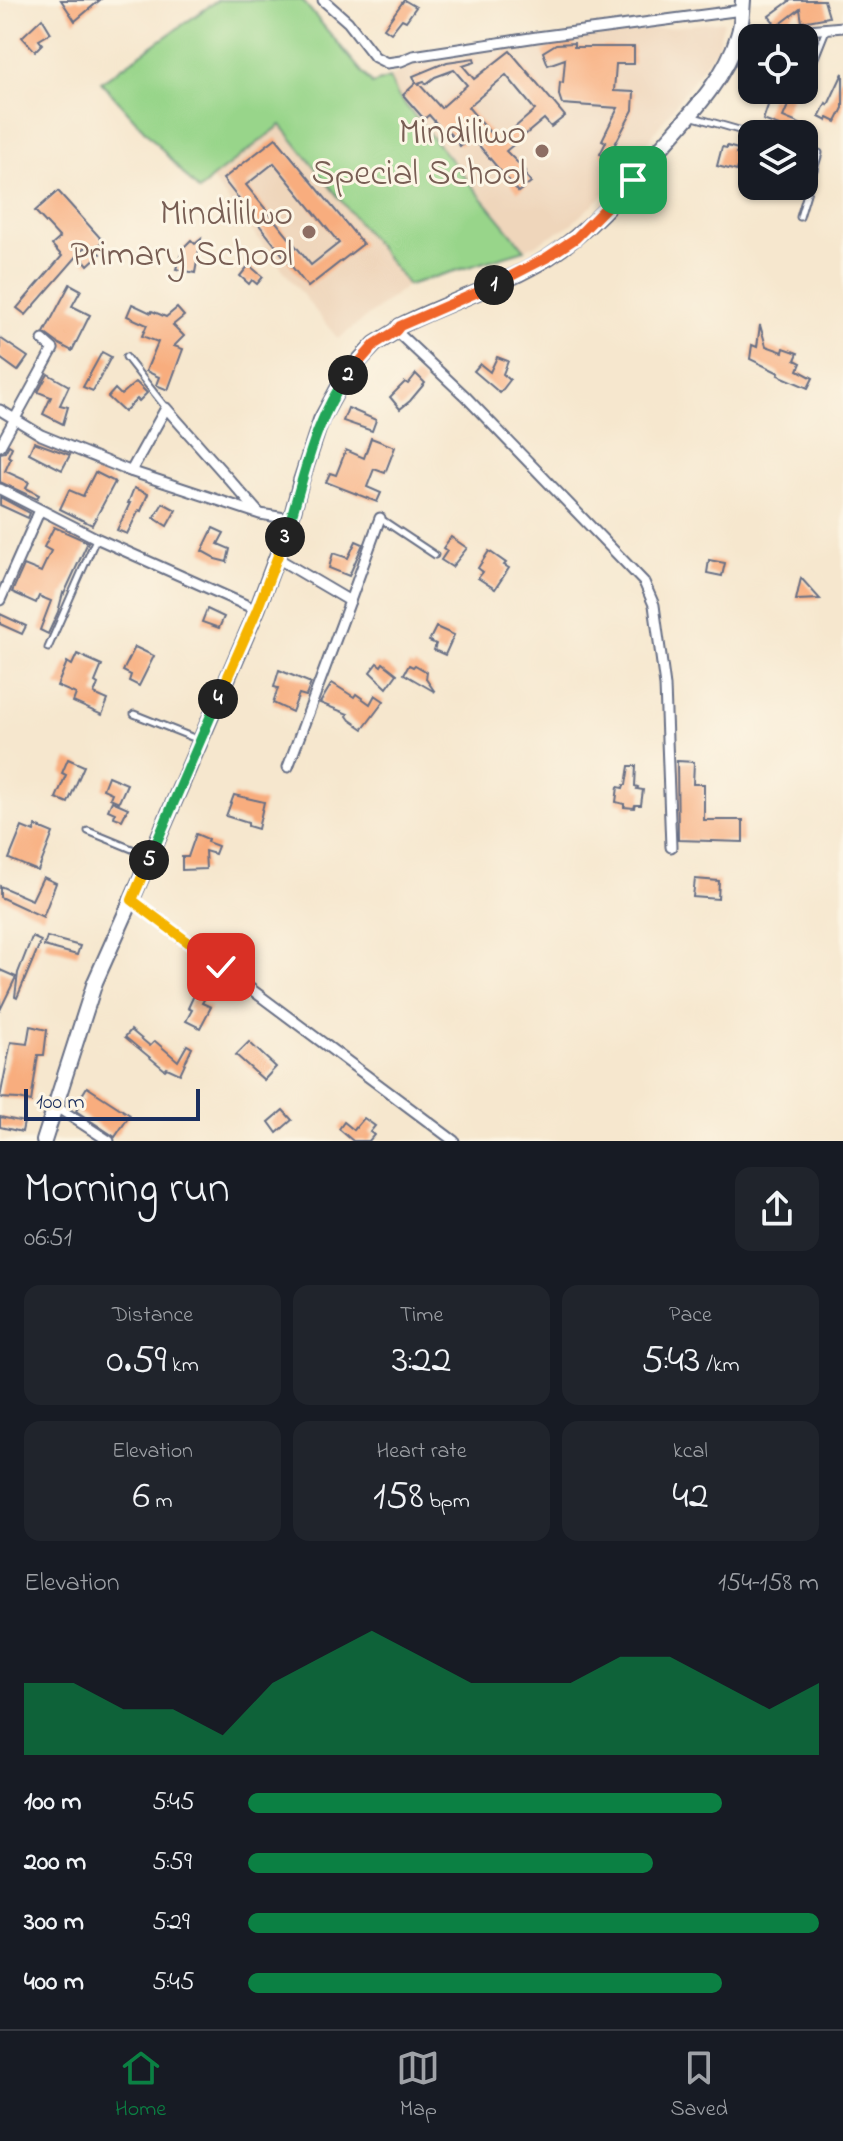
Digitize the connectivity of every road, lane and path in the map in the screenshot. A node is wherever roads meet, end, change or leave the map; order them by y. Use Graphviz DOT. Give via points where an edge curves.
graph roads {
  1 [pos="323,0"];
  2 [pos="742,5"];
  3 [pos="843,27"];
  4 [pos="826,29"];
  5 [pos="818,30"];
  6 [pos="738,38"];
  7 [pos="818,50"];
  8 [pos="689,115"];
  9 [pos="738,130"];
  10 [pos="805,200"];
  11 [pos="800,217"];
  12 [pos="396,331"];
  13 [pos="43,340"];
  14 [pos="126,357"];
  15 [pos="166,408"];
  16 [pos="0,410"];
  17 [pos="14,419"];
  18 [pos="0,446"];
  19 [pos="131,471"];
  20 [pos="0,489"];
  21 [pos="40,510"];
  22 [pos="260,514"];
  23 [pos="380,518"];
  24 [pos="291,519"];
  25 [pos="96,538"];
  26 [pos="435,555"];
  27 [pos="277,558"];
  28 [pos="0,600"];
  29 [pos="350,601"];
  30 [pos="257,610"];
  31 [pos="48,648"];
  32 [pos="134,714"];
  33 [pos="200,740"];
  34 [pos="288,767"];
  35 [pos="88,831"];
  36 [pos="671,847"];
  37 [pos="150,857"];
  38 [pos="132,900"];
  39 [pos="55,1106"];
  40 [pos="44,1141"];
  41 [pos="109,1141"];
  42 [pos="454,1141"];
  1 -- 2 [label="street" via="375,57 387,63"];
  3 -- 4 [label="street"];
  4 -- 5 [label="street"];
  4 -- 7 [label="lane"];
  6 -- 8 [label="main road"];
  8 -- 9 [label="lane"];
  8 -- 12 [label="main road" via="576,238 503,281"];
  10 -- 11 [label="lane"];
  12 -- 24 [label="main road" via="375,344 339,387 321,420"];
  12 -- 36 [label="street" via="644,582 654,605 665,686"];
  13 -- 17 [label="street" via="53,349"];
  14 -- 15 [label="lane"];
  15 -- 19 [label="street"];
  15 -- 22 [label="street"];
  16 -- 17 [label="street"];
  17 -- 18 [label="street"];
  17 -- 19 [label="street"];
  19 -- 22 [label="street"];
  20 -- 21 [label="street"];
  21 -- 25 [label="street"];
  21 -- 28 [label="street"];
  22 -- 24 [label="street"];
  23 -- 26 [label="lane"];
  23 -- 29 [label="street"];
  24 -- 27 [label="main road"];
  25 -- 30 [label="street"];
  25 -- 31 [label="lane"];
  27 -- 29 [label="street"];
  27 -- 30 [label="main road"];
  29 -- 34 [label="street"];
  30 -- 33 [label="main road"];
  32 -- 33 [label="lane"];
  33 -- 37 [label="main road"];
  35 -- 37 [label="lane"];
  37 -- 38 [label="main road"];
  38 -- 39 [label="main road" via="95,982"];
  38 -- 42 [label="street"];
  39 -- 40 [label="main road"];
  39 -- 41 [label="street"];
}
